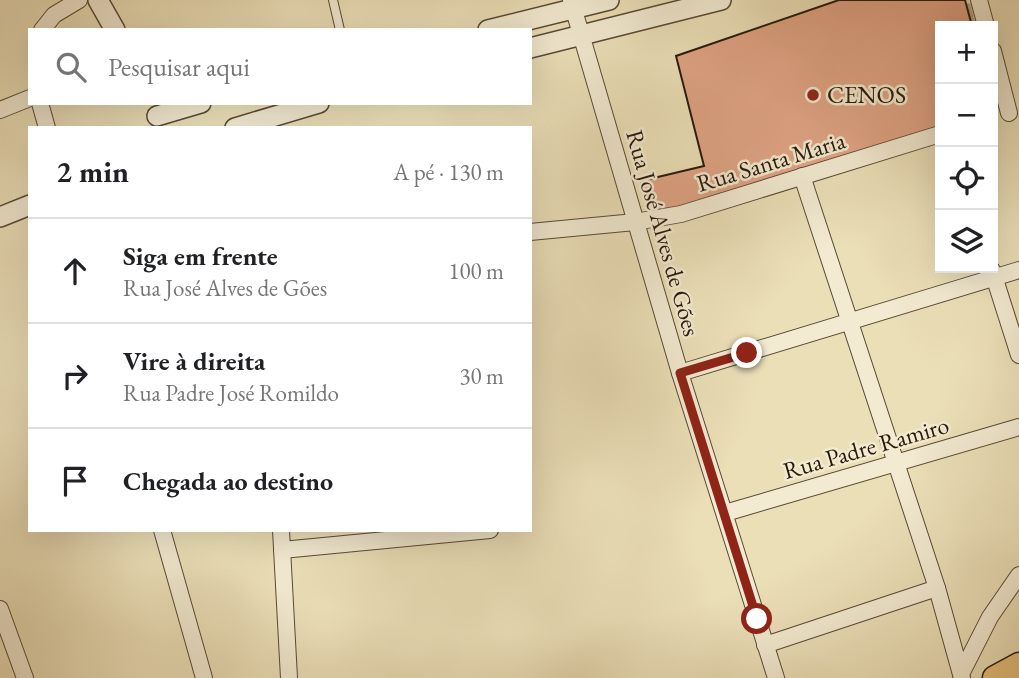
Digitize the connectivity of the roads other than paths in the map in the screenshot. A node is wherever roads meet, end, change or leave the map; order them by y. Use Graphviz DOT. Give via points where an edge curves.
graph roads {
  1 [pos="79,0"];
  2 [pos="98,0"];
  3 [pos="333,0"];
  4 [pos="608,0"];
  5 [pos="721,0"];
  6 [pos="979,0"];
  7 [pos="573,4"];
  8 [pos="985,21"];
  9 [pos="44,28"];
  10 [pos="114,28"];
  11 [pos="340,28"];
  12 [pos="495,28"];
  13 [pos="582,35"];
  14 [pos="532,48"];
  15 [pos="998,65"];
  16 [pos="28,99"];
  17 [pos="41,105"];
  18 [pos="194,105"];
  19 [pos="313,105"];
  20 [pos="0,110"];
  21 [pos="1014,111"];
  22 [pos="156,116"];
  23 [pos="258,124"];
  24 [pos="46,126"];
  25 [pos="935,136"];
  26 [pos="802,176"];
  27 [pos="28,206"];
  28 [pos="0,218"];
  29 [pos="635,222"];
  30 [pos="532,232"];
  31 [pos="1019,270"];
  32 [pos="998,272"];
  33 [pos="993,273"];
  34 [pos="848,323"];
  35 [pos="1019,355"];
  36 [pos="680,373"];
  37 [pos="1019,427"];
  38 [pos="895,463"];
  39 [pos="725,513"];
  40 [pos="163,532"];
  41 [pos="281,532"];
  42 [pos="469,532"];
  43 [pos="282,550"];
  44 [pos="1019,575"];
  45 [pos="937,588"];
  46 [pos="0,609"];
  47 [pos="765,645"];
  48 [pos="1019,665"];
  49 [pos="962,676"];
  50 [pos="25,678"];
  51 [pos="204,678"];
  52 [pos="289,678"];
  53 [pos="776,678"];
  54 [pos="995,678"];
  1 -- 9 [label="street" via="54,15"];
  2 -- 10 [label="street"];
  3 -- 11 [label="lane"];
  4 -- 7 [label="street"];
  5 -- 13 [label="street"];
  6 -- 8 [label="street"];
  7 -- 12 [label="street"];
  7 -- 13 [label="street, Rua José Alves de Gões"];
  13 -- 14 [label="street"];
  13 -- 29 [label="street, Rua José Alves de Gões"];
  15 -- 21 [label="street"];
  16 -- 20 [label="street"];
  17 -- 24 [label="street"];
  18 -- 22 [label="street"];
  19 -- 23 [label="street"];
  25 -- 26 [label="street, Rua Santa Maria"];
  26 -- 29 [label="street, Rua Santa Maria" via="681,214"];
  26 -- 34 [label="street"];
  27 -- 28 [label="street"];
  29 -- 30 [label="street, Rua Santa Maria"];
  29 -- 36 [label="street, Rua José Alves de Gões"];
  31 -- 32 [label="street"];
  33 -- 34 [label="street"];
  33 -- 35 [label="street"];
  34 -- 36 [label="street"];
  34 -- 38 [label="street"];
  36 -- 39 [label="street, Rua José Alves de Gões"];
  37 -- 38 [label="street, Rua Padre Ramiro"];
  38 -- 39 [label="street, Rua Padre Ramiro"];
  38 -- 45 [label="street"];
  39 -- 47 [label="street, Rua José Alves de Gões"];
  40 -- 51 [label="street"];
  41 -- 43 [label="street"];
  42 -- 43 [label="street"];
  43 -- 52 [label="street"];
  44 -- 49 [label="street" via="990,617"];
  45 -- 47 [label="street"];
  45 -- 49 [label="street"];
  46 -- 50 [label="street"];
  47 -- 53 [label="street, Rua José Alves de Gões"];
  48 -- 54 [label="main road"];
}
